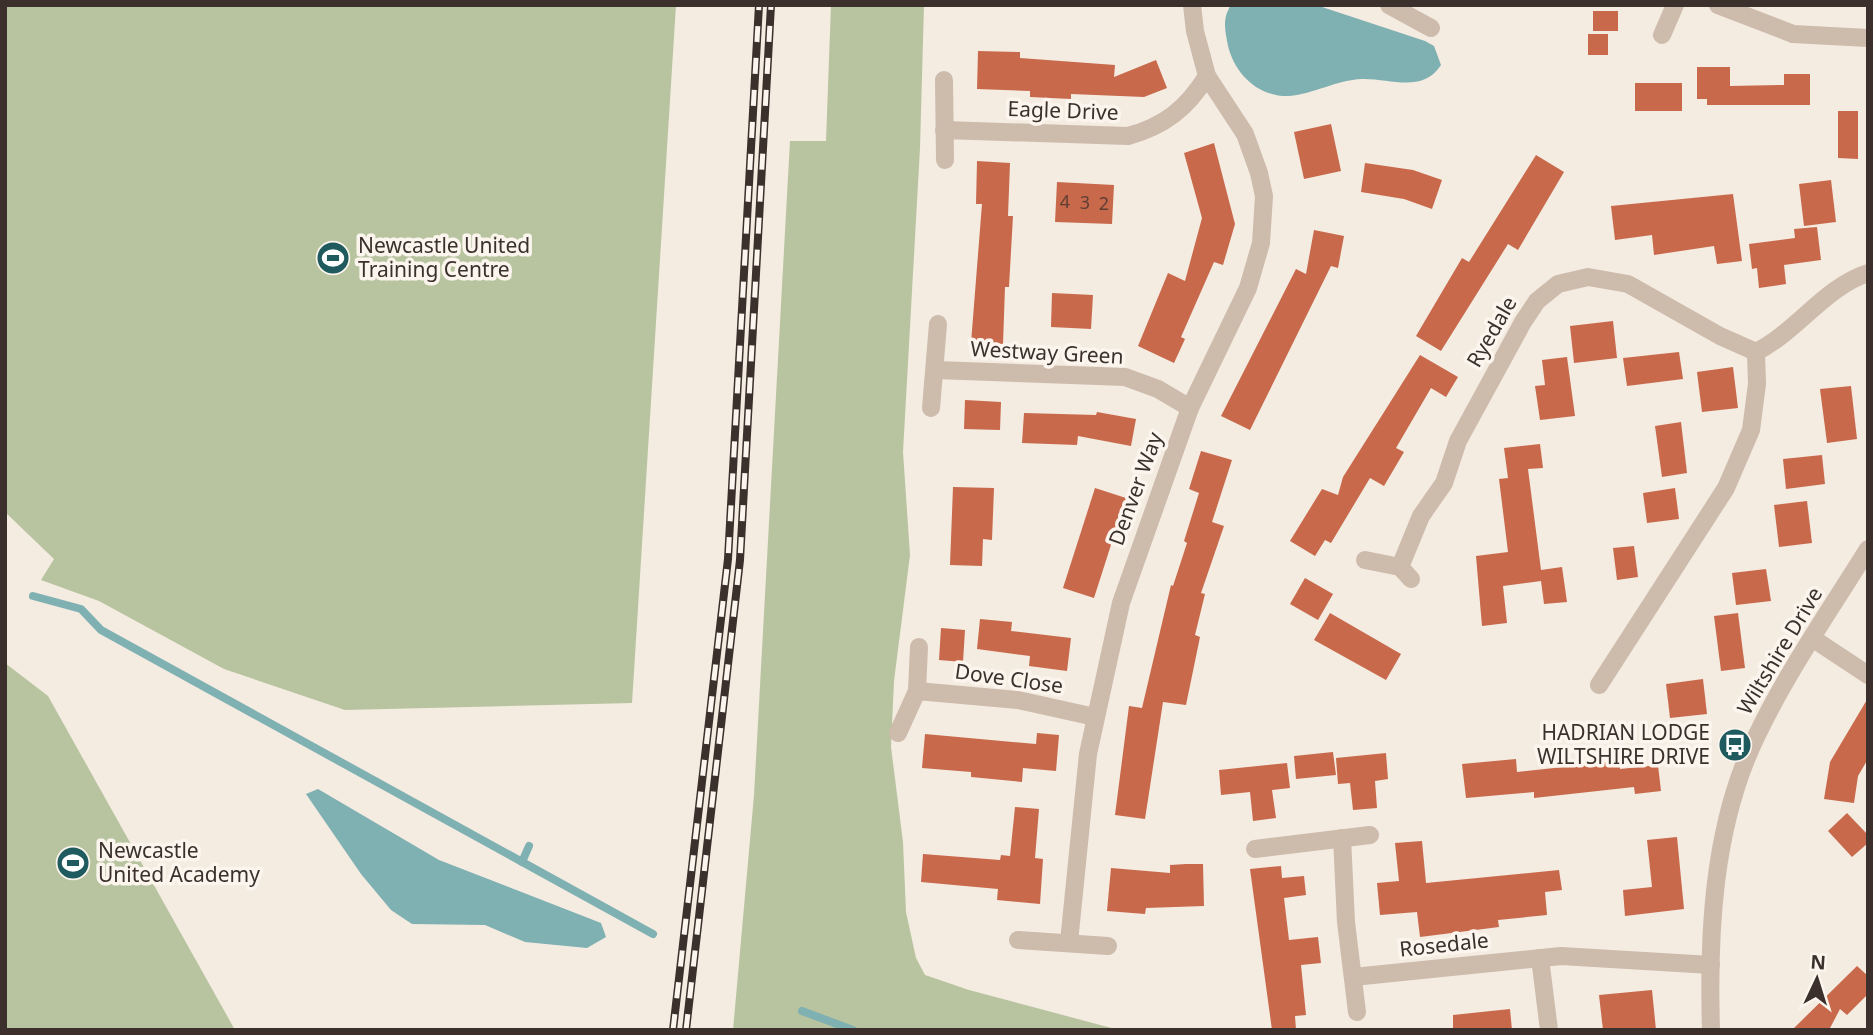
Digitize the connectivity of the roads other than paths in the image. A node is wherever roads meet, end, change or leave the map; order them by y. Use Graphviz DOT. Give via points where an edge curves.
graph roads {
  1 [pos="1192,5"];
  2 [pos="1389,5"];
  3 [pos="1675,5"];
  4 [pos="1717,5"];
  5 [pos="1431,28"];
  6 [pos="1662,35"];
  7 [pos="1868,38"];
  8 [pos="1207,76"];
  9 [pos="944,80"];
  10 [pos="944,130"];
  11 [pos="945,160"];
  12 [pos="1868,273"];
  13 [pos="938,324"];
  14 [pos="1756,352"];
  15 [pos="936,370"];
  16 [pos="931,408"];
  17 [pos="1190,408"];
  18 [pos="1868,549"];
  19 [pos="1365,560"];
  20 [pos="1812,638"];
  21 [pos="919,647"];
  22 [pos="1868,675"];
  23 [pos="1599,685"];
  24 [pos="917,691"];
  25 [pos="1095,717"];
  26 [pos="898,733"];
  27 [pos="1370,835"];
  28 [pos="1342,838"];
  29 [pos="1255,849"];
  30 [pos="1018,940"];
  31 [pos="1069,942"];
  32 [pos="1108,946"];
  33 [pos="1540,958"];
  34 [pos="1711,965"];
  35 [pos="1353,977"];
  36 [pos="1357,1012"];
  37 [pos="1549,1030"];
  38 [pos="1711,1030"];
  1 -- 8 [label="street, Denver Way"];
  2 -- 5 [label="street"];
  3 -- 6 [label="street"];
  4 -- 7 [label="street" via="1793,34"];
  8 -- 10 [label="street, Eagle Drive" via="1174,116 1128,136"];
  8 -- 17 [label="street, Denver Way" via="1245,134 1259,173 1264,221 1248,288"];
  9 -- 10 [label="street"];
  10 -- 11 [label="street"];
  12 -- 14 [label="street" via="1846,282 1784,336"];
  13 -- 15 [label="street"];
  14 -- 19 [label="street, Ryedale" via="1628,284 1588,277 1558,284 1537,301 1523,322 1458,441 1444,484 1421,516 1405,573"];
  14 -- 23 [label="street" via="1751,430 1726,488"];
  15 -- 16 [label="street"];
  15 -- 17 [label="street, Westway Green" via="1125,377"];
  17 -- 25 [label="street, Denver Way" via="1121,603"];
  18 -- 20 [label="street, Wiltshire Drive"];
  20 -- 22 [label="street"];
  20 -- 34 [label="street, Wiltshire Drive" via="1755,737 1737,786 1716,889"];
  21 -- 24 [label="street"];
  24 -- 25 [label="street, Dove Close" via="1018,700"];
  24 -- 26 [label="street"];
  25 -- 31 [label="street, Denver Way"];
  27 -- 28 [label="street"];
  28 -- 29 [label="street"];
  28 -- 35 [label="street"];
  30 -- 31 [label="street"];
  31 -- 32 [label="street"];
  33 -- 34 [label="street, Rosedale" via="1585,956"];
  33 -- 35 [label="street, Rosedale"];
  33 -- 37 [label="street"];
  34 -- 38 [label="street, Wiltshire Drive"];
  35 -- 36 [label="street"];
}
